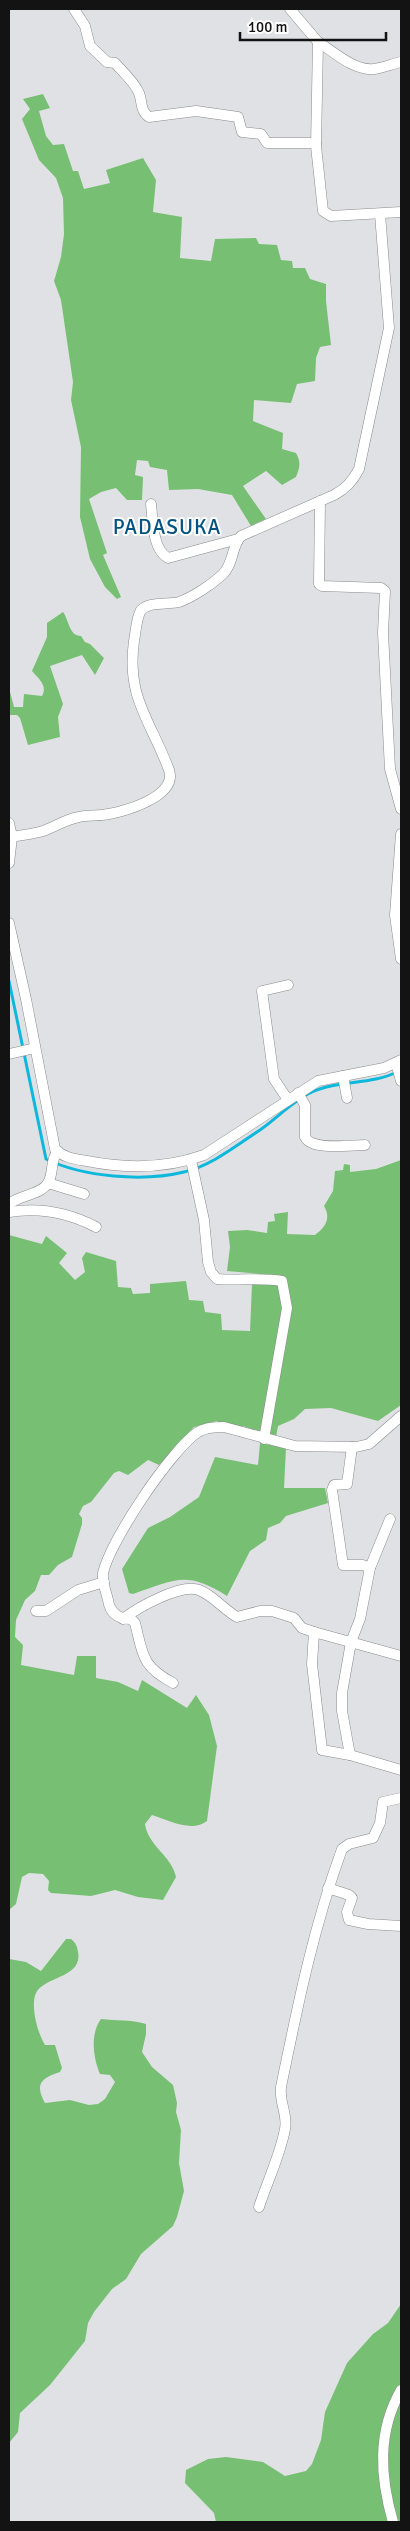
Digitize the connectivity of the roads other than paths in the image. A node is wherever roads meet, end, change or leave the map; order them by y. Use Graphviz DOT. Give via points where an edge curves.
graph roads {
  1 [pos="74,9"];
  2 [pos="290,9"];
  3 [pos="318,42"];
  4 [pos="401,62"];
  5 [pos="316,143"];
  6 [pos="401,212"];
  7 [pos="380,214"];
  8 [pos="320,501"];
  9 [pos="151,504"];
  10 [pos="238,538"];
  11 [pos="401,810"];
  12 [pos="9,823"];
  13 [pos="401,834"];
  14 [pos="12,837"];
  15 [pos="9,863"];
  16 [pos="9,923"];
  17 [pos="401,959"];
  18 [pos="288,985"];
  19 [pos="33,1048"];
  20 [pos="13,1053"];
  21 [pos="399,1070"];
  22 [pos="302,1099"];
  23 [pos="288,1100"];
  24 [pos="365,1145"];
  25 [pos="55,1155"];
  26 [pos="193,1168"];
  27 [pos="48,1183"];
  28 [pos="84,1194"];
  29 [pos="9,1204"];
  30 [pos="9,1212"];
  31 [pos="96,1227"];
  32 [pos="401,1416"];
  33 [pos="264,1438"];
  34 [pos="352,1447"];
  35 [pos="390,1519"];
  36 [pos="370,1568"];
  37 [pos="104,1582"];
  38 [pos="36,1611"];
  39 [pos="123,1619"];
  40 [pos="314,1632"];
  41 [pos="351,1642"];
  42 [pos="401,1656"];
  43 [pos="173,1682"];
  44 [pos="350,1755"];
  45 [pos="401,1770"];
  46 [pos="401,1798"];
  47 [pos="328,1888"];
  48 [pos="401,1926"];
  49 [pos="259,2207"];
  50 [pos="401,2390"];
  51 [pos="394,2522"];
  1 -- 5 [label="street" via="85,26 88,44 107,62 115,63 128,77 139,93 144,113 149,117 199,111 238,117 242,132 261,134 267,143"];
  2 -- 3 [label="street"];
  3 -- 4 [label="street" via="353,65 365,69"];
  3 -- 5 [label="street"];
  5 -- 7 [label="street" via="325,214"];
  6 -- 7 [label="street"];
  7 -- 8 [label="street" via="389,308 386,347 359,469 342,491"];
  8 -- 10 [label="street"];
  8 -- 11 [label="street" via="319,584 381,588 385,591 383,633 390,769"];
  9 -- 10 [label="street" via="155,538 168,558"];
  10 -- 14 [label="street" via="230,564 222,575 181,601 144,607 138,614 132,679 143,715 169,770 169,784 133,808 79,817 41,832"];
  12 -- 14 [label="street"];
  13 -- 17 [label="street" via="395,915"];
  14 -- 15 [label="street"];
  16 -- 19 [label="street"];
  18 -- 23 [label="street" via="263,990 262,993 274,1079"];
  19 -- 20 [label="street"];
  19 -- 25 [label="street"];
  21 -- 22 [label="street" via="384,1068 345,1087 318,1081"];
  22 -- 23 [label="street"];
  22 -- 24 [label="street" via="305,1137 310,1143 316,1146"];
  23 -- 26 [label="street" via="213,1150"];
  25 -- 26 [label="street" via="128,1168"];
  25 -- 27 [label="street"];
  26 -- 33 [label="street" via="204,1220 208,1262 214,1276 243,1281 275,1280 282,1281 284,1285 287,1308"];
  27 -- 28 [label="street"];
  27 -- 29 [label="street"];
  30 -- 31 [label="street" via="36,1210 61,1213"];
  32 -- 34 [label="street" via="369,1444"];
  33 -- 34 [label="street" via="294,1446"];
  33 -- 37 [label="street" via="224,1427 199,1431 169,1462 132,1514 110,1554 103,1572"];
  34 -- 36 [label="street" via="347,1484 334,1485 332,1490 343,1565"];
  35 -- 36 [label="street"];
  36 -- 41 [label="street" via="360,1619"];
  37 -- 38 [label="street" via="78,1590 46,1611"];
  37 -- 39 [label="street" via="109,1608"];
  39 -- 40 [label="street" via="179,1590 196,1588 237,1617 272,1611 294,1618 300,1626"];
  39 -- 43 [label="street" via="131,1619 135,1623 143,1657 150,1667"];
  40 -- 41 [label="street"];
  40 -- 44 [label="street" via="312,1664 322,1750"];
  41 -- 42 [label="street"];
  41 -- 44 [label="street" via="342,1711"];
  44 -- 45 [label="street"];
  46 -- 47 [label="street" via="383,1802 380,1823 373,1838 342,1849"];
  47 -- 48 [label="street" via="352,1898 347,1912 349,1920"];
  47 -- 49 [label="street" via="307,1961 281,2087 285,2129"];
  50 -- 51 [label="street" via="387,2420 384,2436 384,2486"];
}
